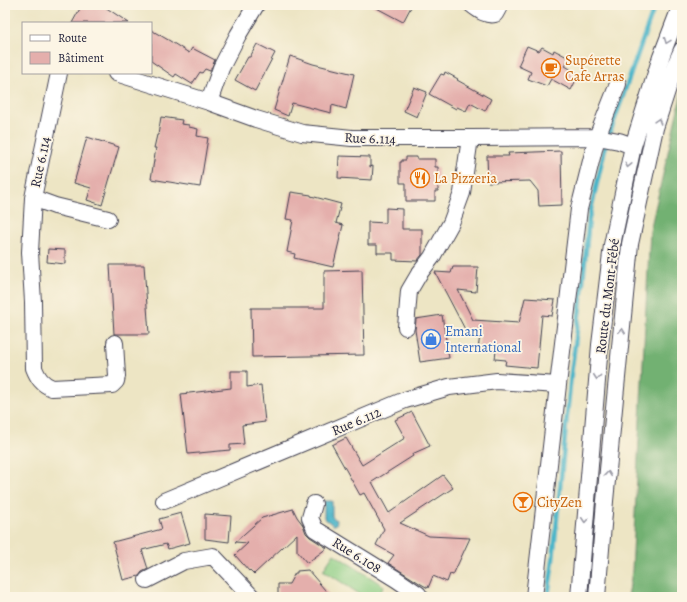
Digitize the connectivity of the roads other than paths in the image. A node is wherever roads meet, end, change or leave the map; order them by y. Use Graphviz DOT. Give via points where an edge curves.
graph roads {
  1 [pos="256,5"];
  2 [pos="472,5"];
  3 [pos="681,5"];
  4 [pos="498,9"];
  5 [pos="682,50"];
  6 [pos="59,74"];
  7 [pos="119,74"];
  8 [pos="618,84"];
  9 [pos="209,102"];
  10 [pos="597,137"];
  11 [pos="470,138"];
  12 [pos="633,146"];
  13 [pos="33,198"];
  14 [pos="108,219"];
  15 [pos="406,327"];
  16 [pos="115,343"];
  17 [pos="558,385"];
  18 [pos="164,501"];
  19 [pos="314,504"];
  20 [pos="147,580"];
  21 [pos="252,597"];
  22 [pos="420,597"];
  23 [pos="534,597"];
  24 [pos="579,597"];
  25 [pos="597,597"];
  1 -- 9 [label="street" via="221,68"];
  2 -- 4 [label="street" via="490,15"];
  3 -- 12 [label="street, Route du Mont-Fébé, one-way" via="661,57"];
  25 -- 5 [label="street, Route du Mont-Fébé, one-way" via="630,244 655,128"];
  6 -- 13 [label="street, Rue 6.114"];
  7 -- 9 [label="street, Rue 6.114"];
  8 -- 10 [label="street"];
  9 -- 11 [label="street, Rue 6.114" via="302,133 352,138"];
  10 -- 11 [label="street, Rue 6.114"];
  10 -- 12 [label="street, Rue 6.114"];
  10 -- 17 [label="street" via="579,209"];
  11 -- 15 [label="street" via="462,193 451,223 409,292"];
  12 -- 24 [label="street, Route du Mont-Fébé, one-way" via="612,245 600,345"];
  13 -- 14 [label="street, Rue 6.114"];
  13 -- 16 [label="street" via="30,252 34,368 37,376 52,388 112,385 117,376"];
  17 -- 18 [label="street, Rue 6.112" via="498,382 449,387 405,400"];
  17 -- 23 [label="street"];
  19 -- 22 [label="street, Rue 6.108" via="310,518 315,529 396,579"];
  20 -- 21 [label="street" via="184,561 213,556"];
}
